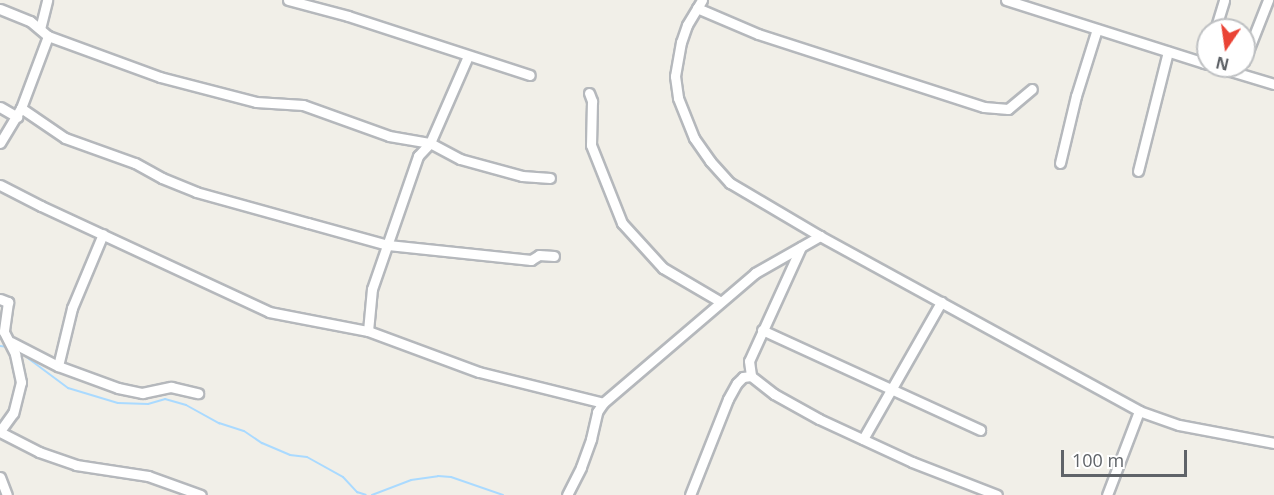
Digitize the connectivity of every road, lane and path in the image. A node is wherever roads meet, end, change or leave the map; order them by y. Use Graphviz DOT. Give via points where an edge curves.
graph roads {
  1 [pos="47,0"];
  2 [pos="288,0"];
  3 [pos="1006,0"];
  4 [pos="1224,0"];
  5 [pos="1268,0"];
  6 [pos="700,4"];
  7 [pos="0,9"];
  8 [pos="1219,18"];
  9 [pos="40,29"];
  10 [pos="1097,29"];
  11 [pos="1256,30"];
  12 [pos="48,36"];
  13 [pos="1168,52"];
  14 [pos="468,56"];
  15 [pos="1196,61"];
  16 [pos="530,75"];
  17 [pos="1256,76"];
  18 [pos="1274,84"];
  19 [pos="1032,89"];
  20 [pos="589,93"];
  21 [pos="0,107"];
  22 [pos="21,108"];
  23 [pos="17,117"];
  24 [pos="0,143"];
  25 [pos="430,143"];
  26 [pos="1060,163"];
  27 [pos="1138,171"];
  28 [pos="550,178"];
  29 [pos="0,185"];
  30 [pos="103,234"];
  31 [pos="820,236"];
  32 [pos="388,244"];
  33 [pos="801,247"];
  34 [pos="554,256"];
  35 [pos="0,299"];
  36 [pos="719,301"];
  37 [pos="941,302"];
  38 [pos="368,330"];
  39 [pos="762,330"];
  40 [pos="11,342"];
  41 [pos="58,366"];
  42 [pos="751,376"];
  43 [pos="890,390"];
  44 [pos="198,393"];
  45 [pos="603,403"];
  46 [pos="1139,411"];
  47 [pos="980,430"];
  48 [pos="0,431"];
  49 [pos="863,439"];
  50 [pos="1274,443"];
  51 [pos="0,477"];
  52 [pos="7,495"];
  53 [pos="201,495"];
  54 [pos="567,495"];
  55 [pos="690,495"];
  56 [pos="997,495"];
  57 [pos="1107,495"];
  1 -- 9 [label="street"];
  2 -- 14 [label="street"];
  3 -- 10 [label="street"];
  4 -- 8 [label="street"];
  5 -- 11 [label="street"];
  6 -- 19 [label="street" via="758,34 984,107 1008,109"];
  6 -- 31 [label="street" via="681,42 675,76 678,98 694,138 730,183"];
  7 -- 9 [label="street"];
  9 -- 12 [label="street"];
  10 -- 13 [label="street"];
  10 -- 26 [label="street"];
  12 -- 22 [label="street"];
  12 -- 25 [label="street" via="160,77 256,102 303,105 389,136"];
  13 -- 15 [label="street"];
  13 -- 27 [label="street"];
  14 -- 16 [label="street"];
  14 -- 25 [label="street"];
  17 -- 18 [label="street"];
  20 -- 36 [label="street" via="591,145 622,223 663,268"];
  21 -- 23 [label="street"];
  22 -- 23 [label="street"];
  22 -- 32 [label="street" via="65,138 135,163 196,192"];
  23 -- 24 [label="street"];
  25 -- 28 [label="street" via="460,159 522,176"];
  25 -- 32 [label="street" via="418,156"];
  29 -- 30 [label="street"];
  30 -- 38 [label="street" via="269,312"];
  30 -- 41 [label="street" via="72,308"];
  31 -- 33 [label="street"];
  31 -- 37 [label="street"];
  32 -- 34 [label="street" via="531,260 539,255"];
  32 -- 38 [label="street" via="372,289"];
  33 -- 36 [label="street" via="755,273"];
  33 -- 39 [label="street"];
  35 -- 40 [label="street" via="9,302 4,332"];
  36 -- 45 [label="street"];
  37 -- 43 [label="street"];
  37 -- 46 [label="street"];
  38 -- 45 [label="street" via="479,372"];
  39 -- 42 [label="street" via="749,361"];
  39 -- 43 [label="street"];
  40 -- 41 [label="street"];
  40 -- 48 [label="street" via="21,382 13,413"];
  41 -- 44 [label="street" via="142,393 171,387"];
  42 -- 49 [label="street" via="774,394"];
  42 -- 55 [label="street" via="736,383"];
  43 -- 47 [label="street"];
  43 -- 49 [label="street"];
  45 -- 54 [label="street"];
  46 -- 50 [label="street" via="1179,425"];
  46 -- 57 [label="street"];
  48 -- 53 [label="street" via="39,452 76,465 148,476"];
  49 -- 56 [label="street"];
  51 -- 52 [label="street"];
}
